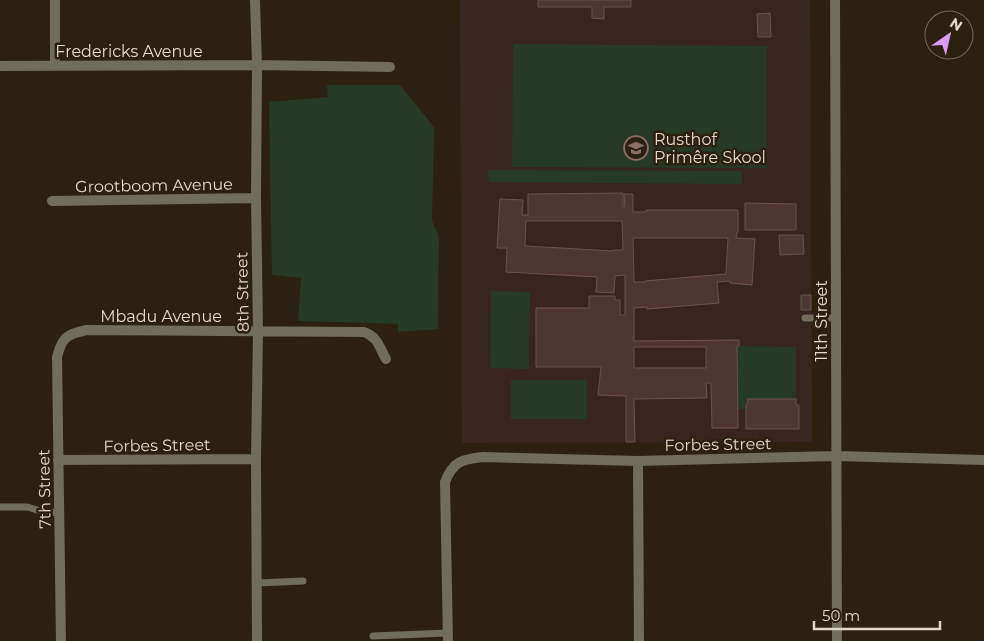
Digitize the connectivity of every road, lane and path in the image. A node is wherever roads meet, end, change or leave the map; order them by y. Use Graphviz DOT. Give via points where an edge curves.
graph roads {
  1 [pos="55,0"];
  2 [pos="255,0"];
  3 [pos="835,0"];
  4 [pos="257,65"];
  5 [pos="0,66"];
  6 [pos="55,66"];
  7 [pos="390,67"];
  8 [pos="256,198"];
  9 [pos="52,202"];
  10 [pos="805,318"];
  11 [pos="836,318"];
  12 [pos="258,331"];
  13 [pos="66,338"];
  14 [pos="386,359"];
  15 [pos="836,456"];
  16 [pos="256,459"];
  17 [pos="58,460"];
  18 [pos="638,460"];
  19 [pos="984,460"];
  20 [pos="0,507"];
  21 [pos="59,514"];
  22 [pos="302,581"];
  23 [pos="256,583"];
  24 [pos="373,636"];
  25 [pos="448,637"];
  26 [pos="62,641"];
  27 [pos="257,641"];
  28 [pos="639,641"];
  29 [pos="838,641"];
  1 -- 6 [label="street"];
  2 -- 4 [label="street, 8th Street"];
  3 -- 11 [label="street, 11th Street"];
  4 -- 6 [label="street, Fredericks Avenue"];
  4 -- 7 [label="street, Fredericks Avenue"];
  4 -- 8 [label="street, 8th Street"];
  5 -- 6 [label="street, Fredericks Avenue"];
  8 -- 9 [label="street, Grootboom Avenue"];
  8 -- 12 [label="street, 8th Street"];
  10 -- 11 [label="lane"];
  11 -- 15 [label="street, 11th Street"];
  12 -- 13 [label="street, Mbadu Avenue" via="87,330"];
  12 -- 14 [label="street, Mbadu Avenue" via="364,332 375,338"];
  12 -- 16 [label="street, 8th Street"];
  13 -- 17 [label="street, 7th Street" via="57,357"];
  15 -- 18 [label="street, Forbes Street"];
  15 -- 19 [label="street, Forbes Street"];
  15 -- 29 [label="street, 11th Street"];
  16 -- 17 [label="street, Forbes Street"];
  16 -- 23 [label="street, 8th Street"];
  17 -- 21 [label="street, 7th Street"];
  18 -- 25 [label="street, Forbes Street" via="483,457 468,458 454,466 445,482"];
  18 -- 28 [label="street"];
  20 -- 21 [label="lane" via="27,507"];
  21 -- 26 [label="street, 7th Street"];
  22 -- 23 [label="lane"];
  23 -- 27 [label="street, 8th Street"];
  24 -- 25 [label="lane"];
}
